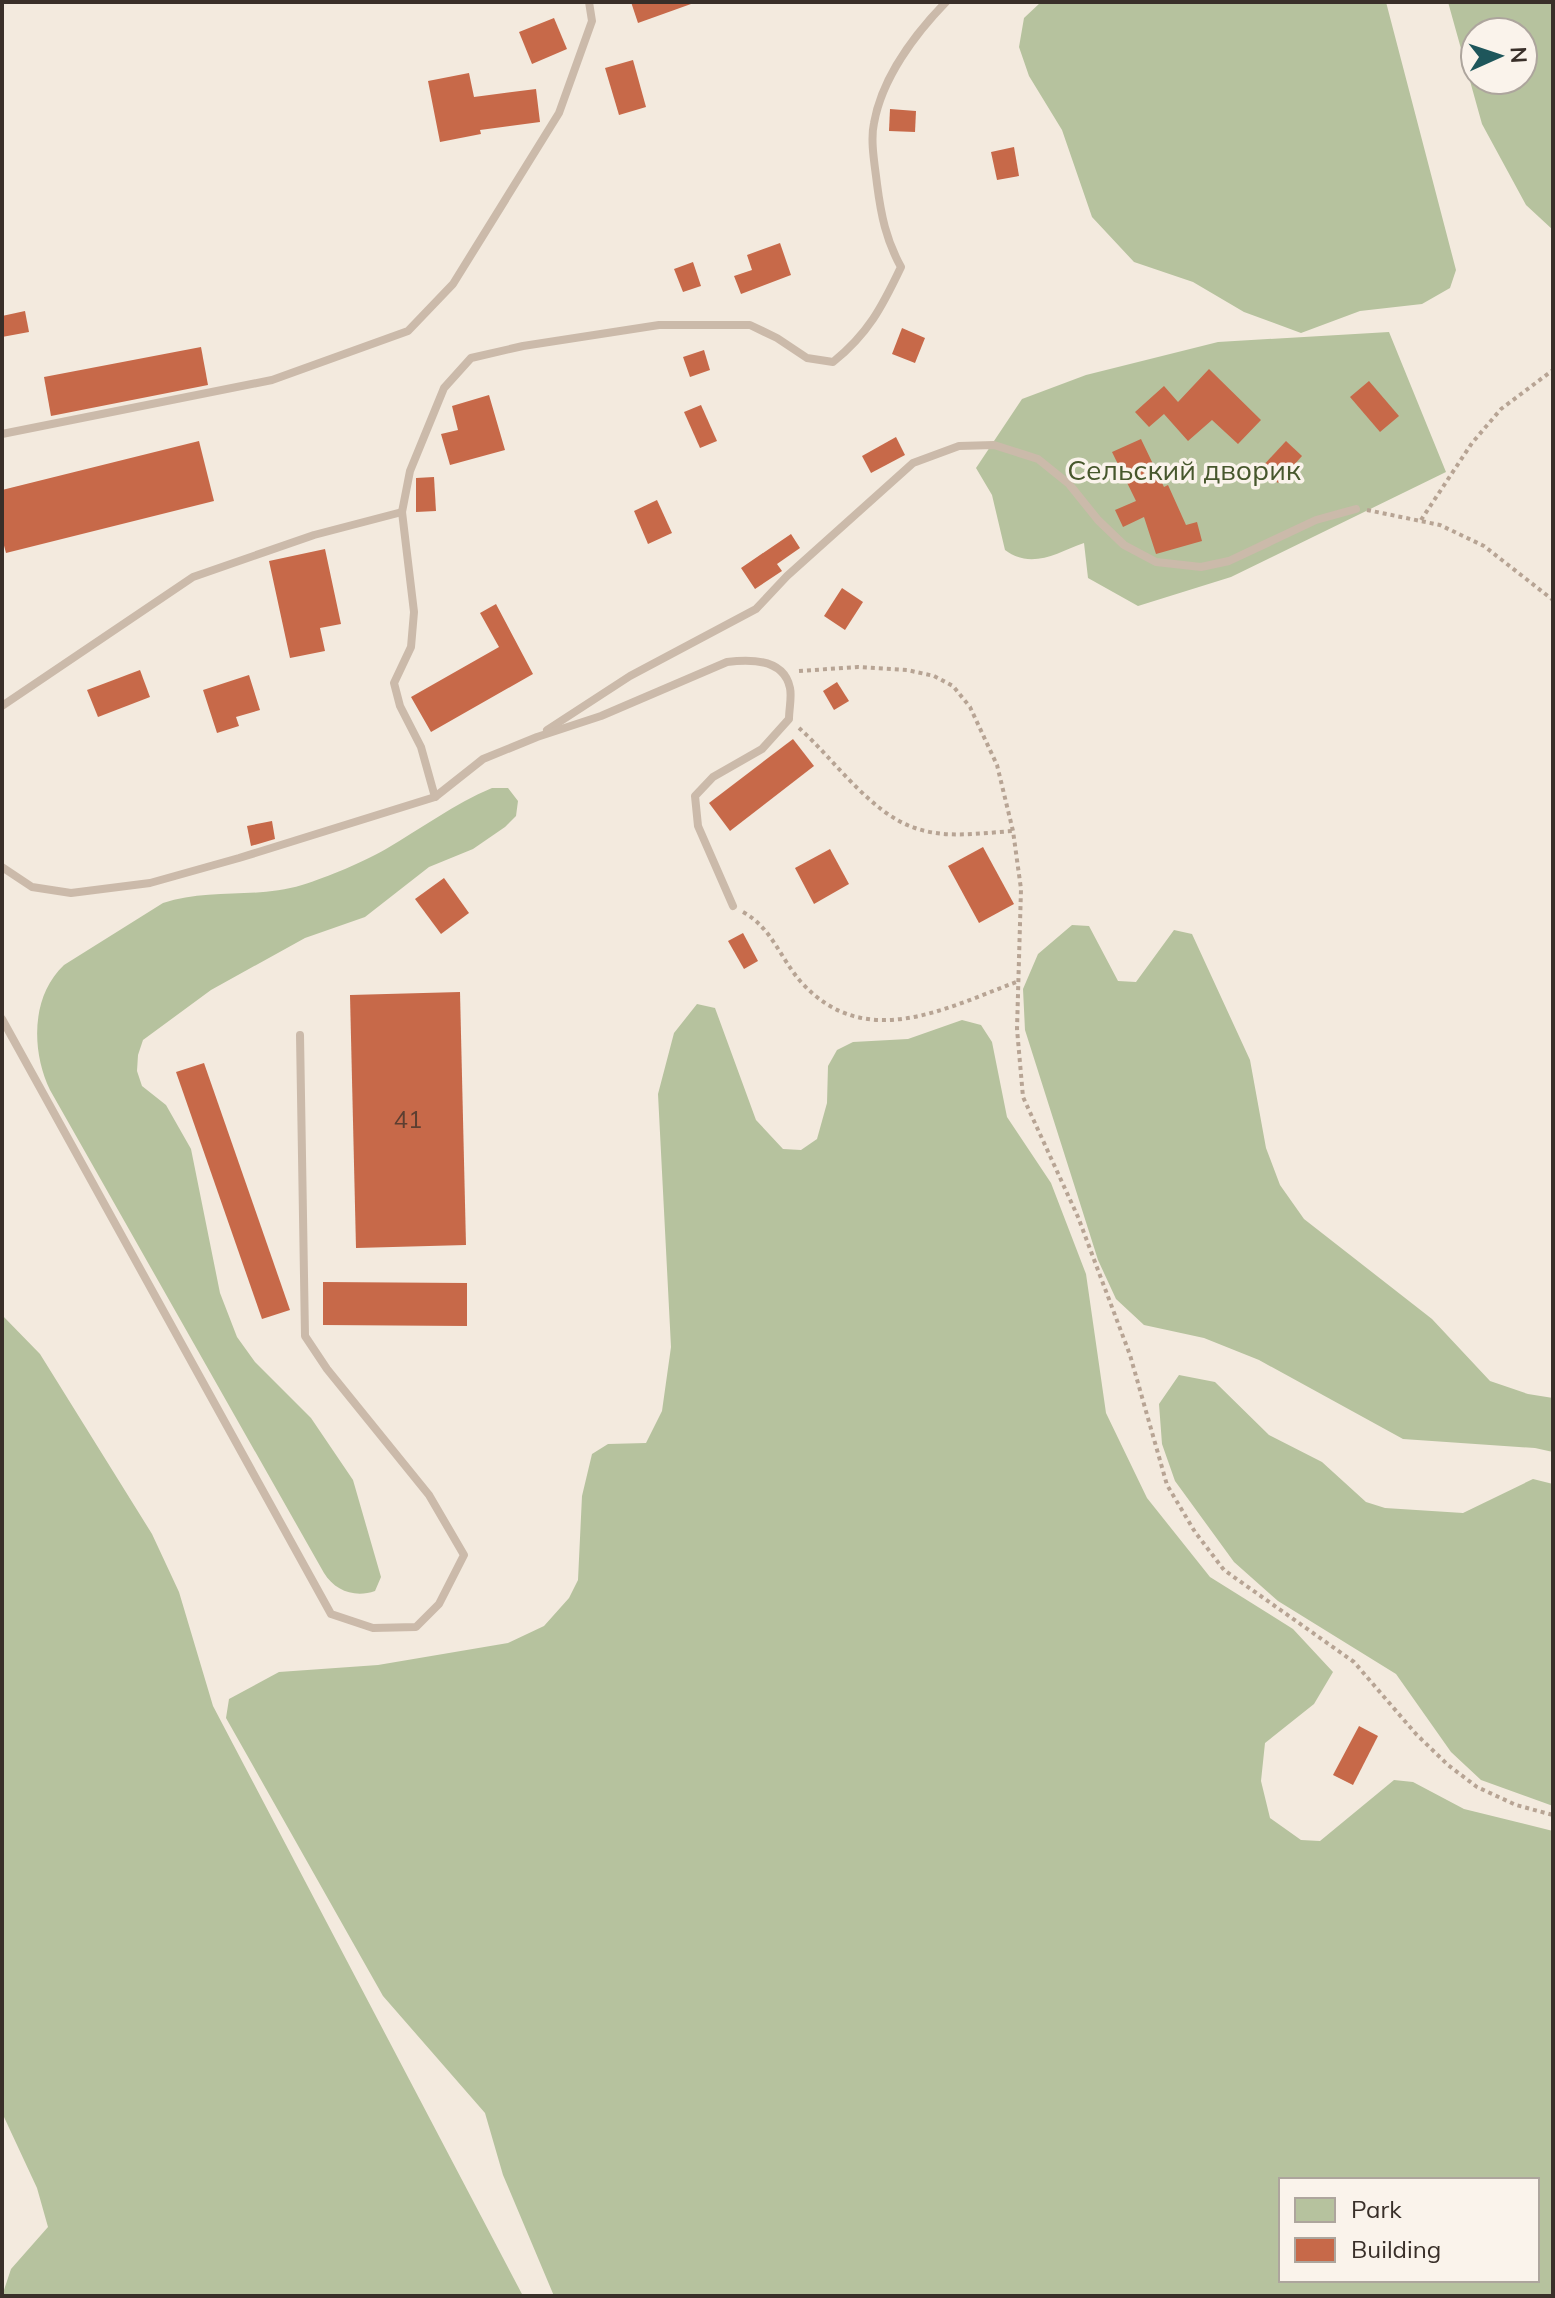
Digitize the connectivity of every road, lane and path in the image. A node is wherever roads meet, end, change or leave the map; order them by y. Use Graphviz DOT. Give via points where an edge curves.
graph roads {
  1 [pos="589,2"];
  2 [pos="946,2"];
  3 [pos="1553,370"];
  4 [pos="2,434"];
  5 [pos="1356,509"];
  6 [pos="402,512"];
  7 [pos="1421,520"];
  8 [pos="1553,600"];
  9 [pos="784,672"];
  10 [pos="2,706"];
  11 [pos="789,719"];
  12 [pos="537,737"];
  13 [pos="435,797"];
  14 [pos="1013,831"];
  15 [pos="2,867"];
  16 [pos="733,906"];
  17 [pos="1019,981"];
  18 [pos="2,1019"];
  19 [pos="300,1035"];
  20 [pos="1553,1815"];
  1 -- 4 [label="lane" via="592,21 559,113 453,284 408,331 272,380"];
  2 -- 6 [label="lane" via="925,24 887,83 873,124 880,212 901,267 878,315 855,345 833,362 807,358 750,325 659,325 471,358 444,388 410,471"];
  3 -- 7 [label="path" via="1501,409"];
  5 -- 7 [label="path"];
  5 -- 12 [label="lane" via="1316,520 1229,561 1201,567 1156,562 1124,545 1069,484 1038,459 994,445 959,446 913,463 756,609 630,676"];
  6 -- 10 [label="lane" via="314,535 193,577"];
  6 -- 13 [label="lane" via="414,612 411,647 394,683"];
  7 -- 8 [label="path" via="1484,546"];
  9 -- 11 [label="lane" via="790,689"];
  9 -- 12 [label="lane" via="745,659 727,662"];
  9 -- 14 [label="path" via="907,670 953,686 970,707 997,765"];
  11 -- 14 [label="path" via="861,790 916,829 957,835"];
  11 -- 16 [label="lane" via="762,749 713,777 695,796 698,826"];
  12 -- 13 [label="lane" via="483,759"];
  13 -- 15 [label="lane" via="150,883 71,893 32,887"];
  14 -- 17 [label="path" via="1021,889"];
  16 -- 17 [label="path" via="758,920 800,981 825,1005 848,1017 881,1022 929,1014"];
  17 -- 20 [label="path" via="1023,1097 1078,1217 1119,1327 1167,1485 1195,1532 1224,1570 1354,1662 1448,1765 1477,1787"];
  18 -- 19 [label="lane" via="331,1614 373,1628 416,1627 439,1604 464,1555 429,1495 305,1336"];
}
